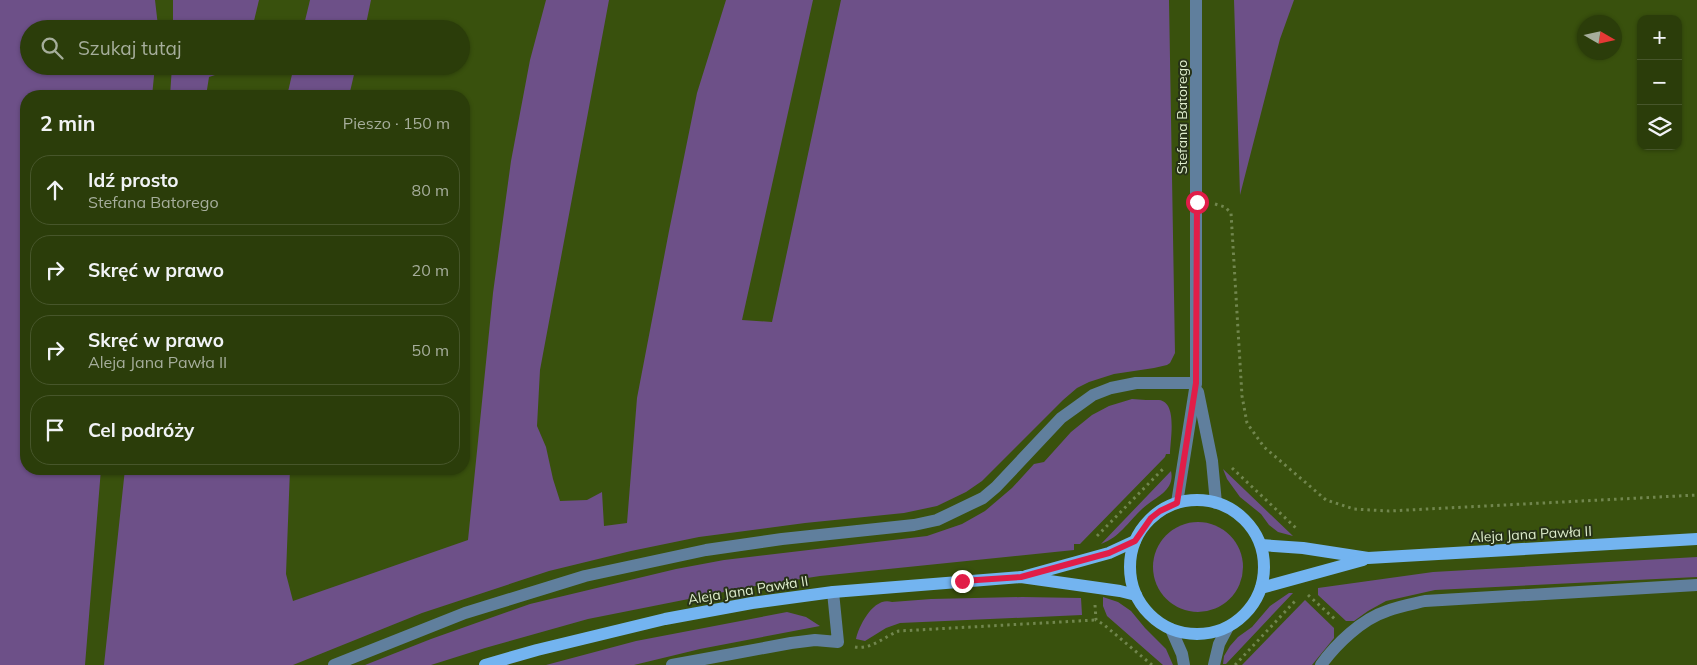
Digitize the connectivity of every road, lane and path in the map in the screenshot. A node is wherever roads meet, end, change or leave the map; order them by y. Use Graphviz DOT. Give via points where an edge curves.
graph roads {
  1 [pos="1196,0"];
  2 [pos="1197,202"];
  3 [pos="1196,383"];
  4 [pos="1226,462"];
  5 [pos="1168,465"];
  6 [pos="1697,495"];
  7 [pos="1177,503"];
  8 [pos="1216,503"];
  9 [pos="1299,531"];
  10 [pos="1094,539"];
  11 [pos="1697,539"];
  12 [pos="1135,541"];
  13 [pos="1261,545"];
  14 [pos="1368,558"];
  15 [pos="1021,577"];
  16 [pos="1697,585"];
  17 [pos="1261,588"];
  18 [pos="833,592"];
  19 [pos="1136,595"];
  20 [pos="1094,596"];
  21 [pos="1096,620"];
  22 [pos="1228,627"];
  23 [pos="1171,629"];
  24 [pos="1350,633"];
  25 [pos="838,642"];
  26 [pos="334,665"];
  27 [pos="485,665"];
  28 [pos="672,665"];
  29 [pos="1152,665"];
  30 [pos="1184,665"];
  31 [pos="1214,665"];
  32 [pos="1235,665"];
  33 [pos="1321,665"];
  1 -- 2 [label="street, Stefana Batorego"];
  2 -- 3 [label="street, Stefana Batorego"];
  2 -- 6 [label="path" via="1225,207 1231,213 1242,396 1247,423 1264,448 1326,500 1354,510 1389,511"];
  3 -- 7 [label="street, Stefana Batorego"];
  3 -- 8 [label="street, Stefana Batorego" via="1212,461"];
  3 -- 26 [label="street" via="1136,383 1093,395 1061,418 983,498 937,520 914,526 706,550 585,576 465,613"];
  4 -- 9 [label="path"];
  5 -- 10 [label="path"];
  7 -- 8 [label="main road" via="1197,500"];
  7 -- 12 [label="main road" via="1151,518"];
  8 -- 13 [label="main road" via="1244,519"];
  11 -- 14 [label="main road, Aleja Jana Pawła II"];
  12 -- 15 [label="main road, Aleja Jana Pawła II" via="1109,553"];
  12 -- 19 [label="main road" via="1129,567"];
  13 -- 14 [label="main road, Aleja Jana Pawła II"];
  13 -- 17 [label="main road" via="1264,575"];
  14 -- 17 [label="main road, Aleja Jana Pawła II"];
  15 -- 18 [label="main road, Aleja Jana Pawła II"];
  15 -- 19 [label="main road, Aleja Jana Pawła II"];
  16 -- 24 [label="street" via="1425,601 1385,611"];
  17 -- 22 [label="main road" via="1247,611"];
  18 -- 25 [label="street"];
  18 -- 27 [label="main road, Aleja Jana Pawła II" via="665,619"];
  19 -- 23 [label="main road" via="1150,615"];
  20 -- 21 [label="path"];
  21 -- 25 [label="path" via="899,631 864,648"];
  21 -- 29 [label="path"];
  22 -- 23 [label="main road" via="1201,635"];
  22 -- 31 [label="street" via="1219,644"];
  23 -- 30 [label="street"];
  24 -- 32 [label="path" via="1309,595 1301,594"];
  24 -- 33 [label="street"];
  25 -- 28 [label="street" via="791,643"];
}
